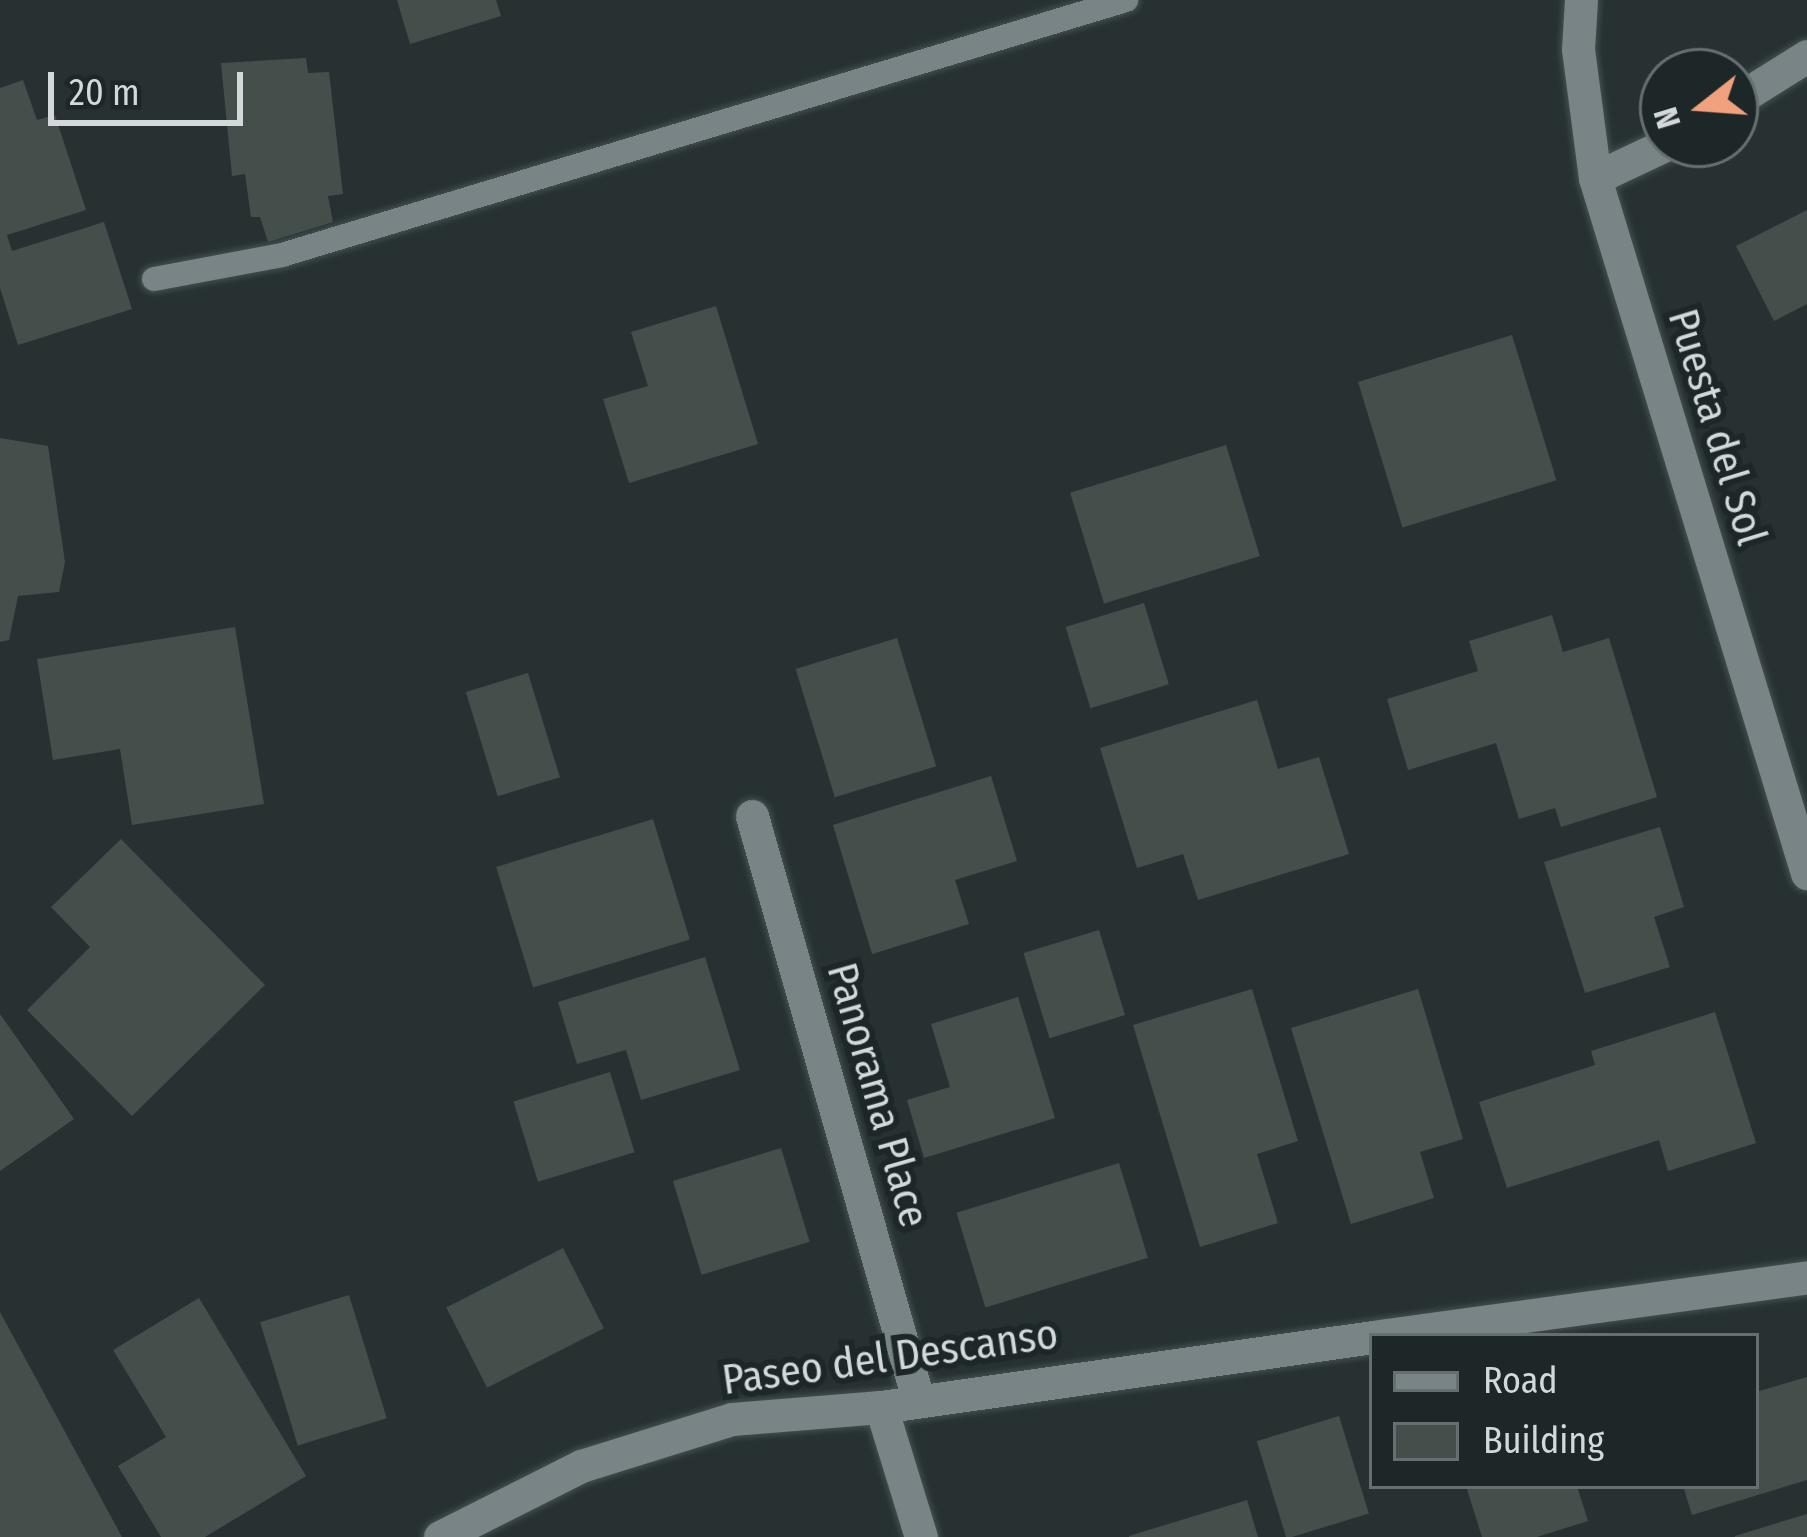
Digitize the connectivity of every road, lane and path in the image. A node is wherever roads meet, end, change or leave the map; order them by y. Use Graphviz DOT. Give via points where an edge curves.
graph roads {
  1 [pos="1126,0"];
  2 [pos="1581,0"];
  3 [pos="1807,56"];
  4 [pos="1759,86"];
  5 [pos="1639,157"];
  6 [pos="1595,178"];
  7 [pos="154,279"];
  8 [pos="752,815"];
  9 [pos="1807,873"];
  10 [pos="1807,1277"];
  11 [pos="1398,1333"];
  12 [pos="1369,1337"];
  13 [pos="918,1399"];
  14 [pos="881,1407"];
  15 [pos="440,1537"];
  16 [pos="921,1537"];
  1 -- 7 [label="lane" via="282,255"];
  2 -- 6 [label="street, Puesta del Sol" via="1578,49"];
  3 -- 4 [label="street"];
  5 -- 6 [label="street"];
  6 -- 9 [label="street, Puesta del Sol"];
  8 -- 13 [label="street, Panorama Place"];
  10 -- 11 [label="street, Paseo del Descanso"];
  12 -- 13 [label="street, Paseo del Descanso"];
  13 -- 14 [label="street, Paseo del Descanso"];
  14 -- 15 [label="street, Paseo del Descanso" via="732,1418 581,1466"];
  14 -- 16 [label="street"];
}
